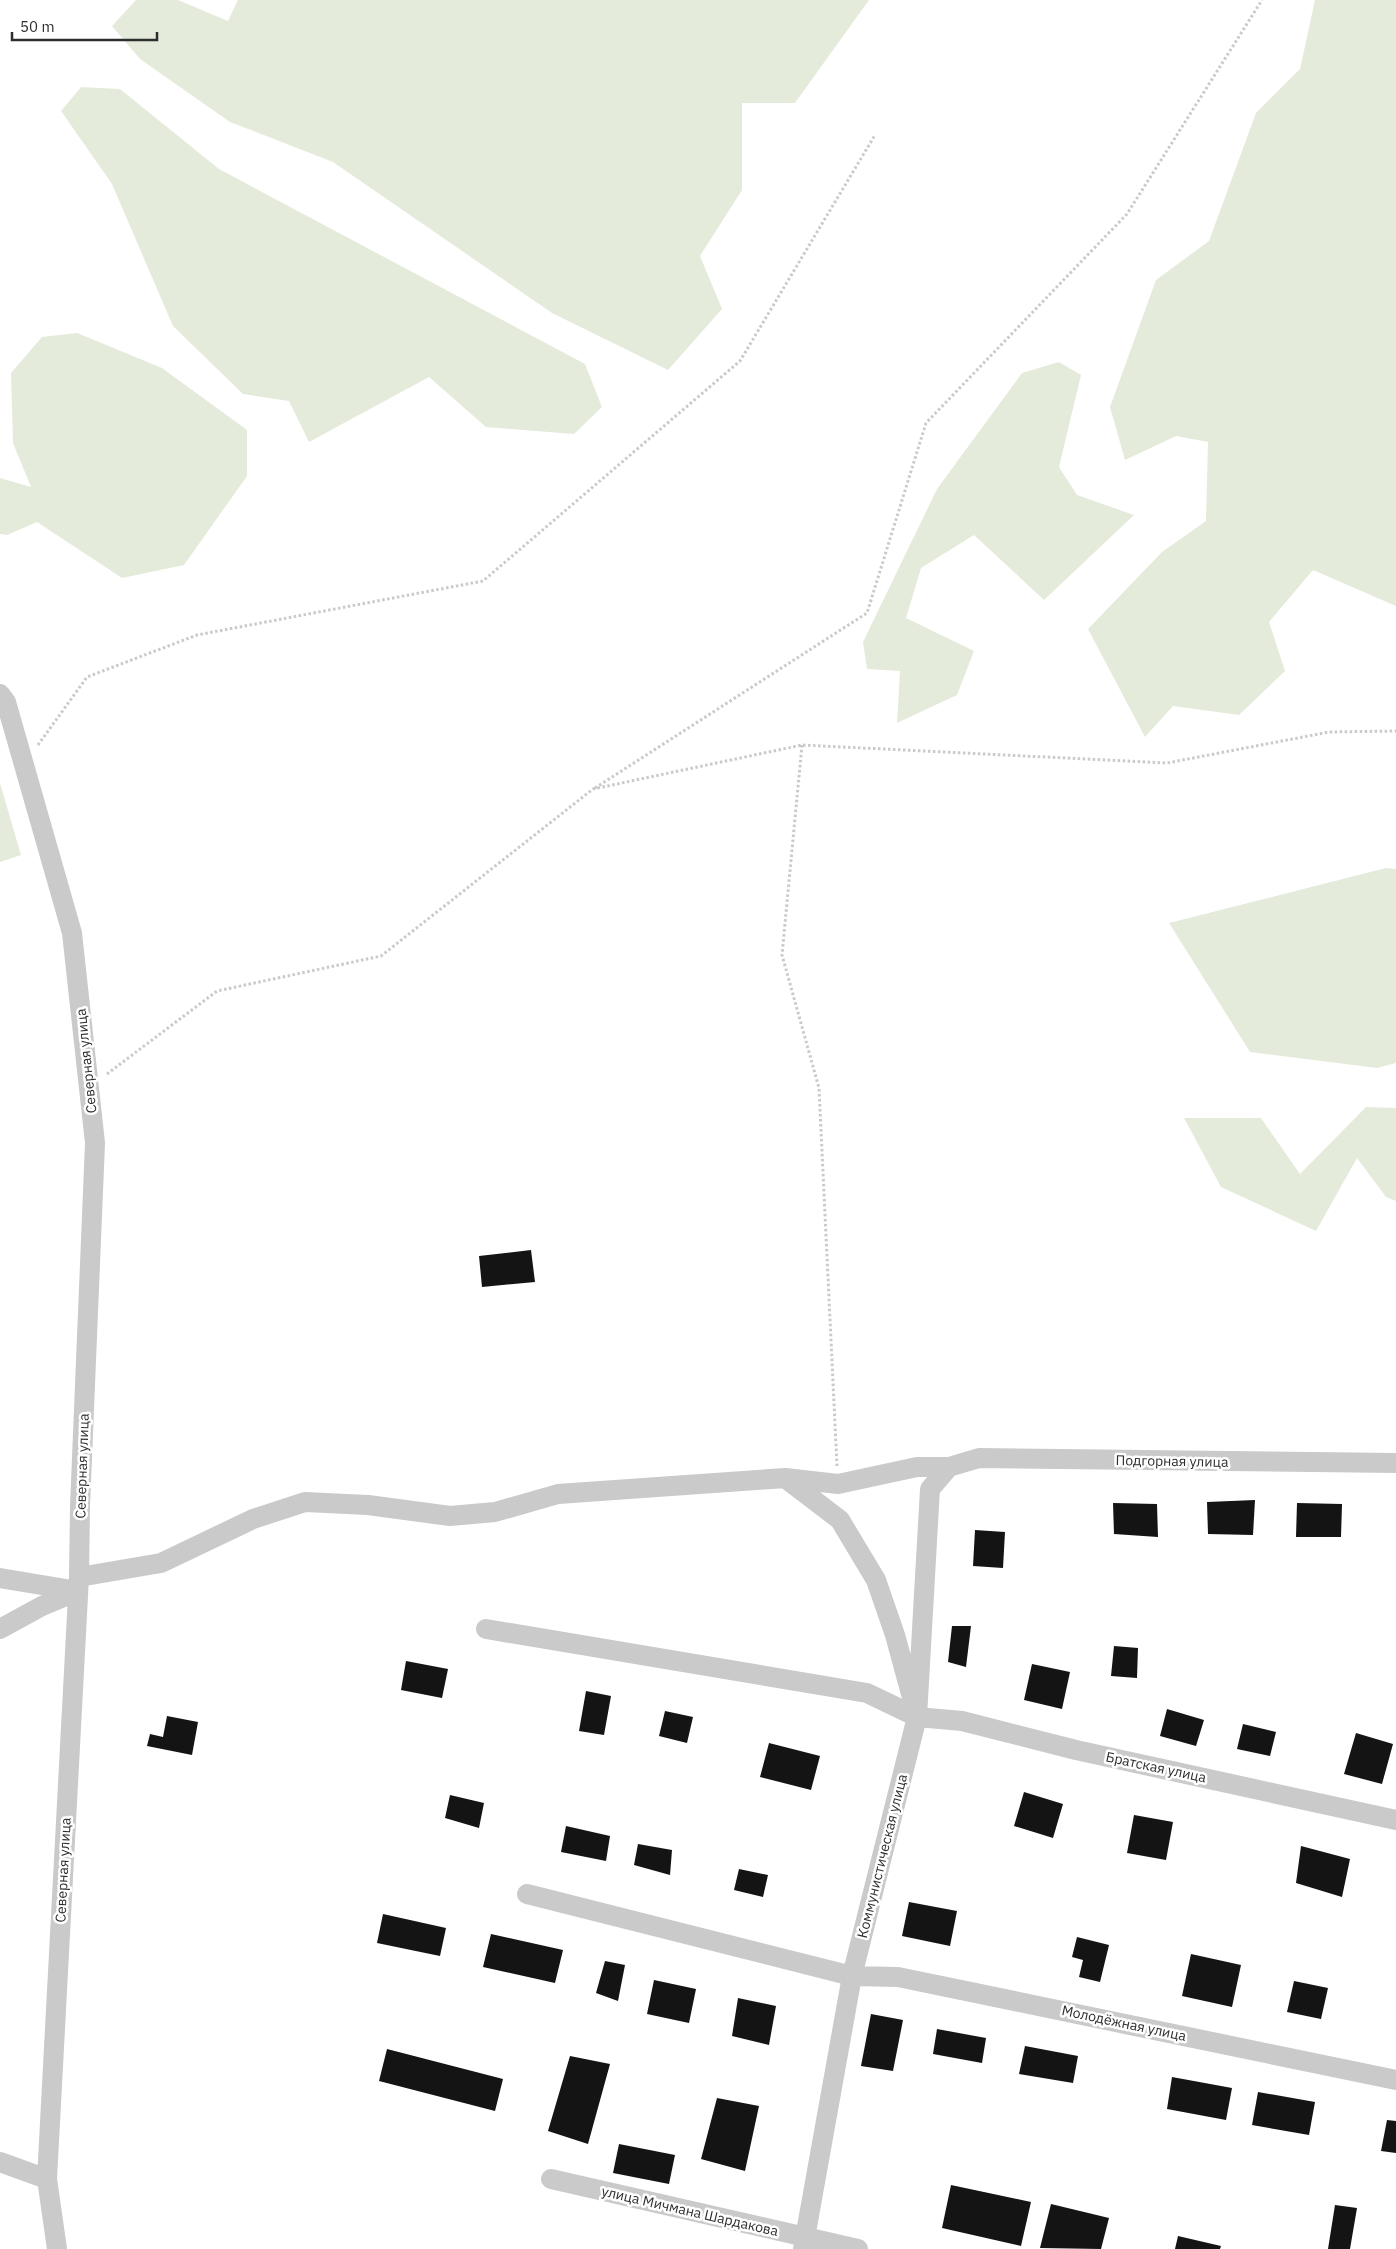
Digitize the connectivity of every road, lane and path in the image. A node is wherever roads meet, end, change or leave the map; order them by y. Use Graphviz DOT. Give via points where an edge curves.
graph roads {
  1 [pos="1262,0"];
  2 [pos="875,135"];
  3 [pos="0,694"];
  4 [pos="1396,731"];
  5 [pos="802,745"];
  6 [pos="24,764"];
  7 [pos="593,790"];
  8 [pos="89,1088"];
  9 [pos="1396,1463"];
  10 [pos="948,1467"];
  11 [pos="785,1478"];
  12 [pos="838,1484"];
  13 [pos="840,1520"];
  14 [pos="0,1578"];
  15 [pos="78,1584"];
  16 [pos="486,1629"];
  17 [pos="0,1630"];
  18 [pos="917,1717"];
  19 [pos="1396,1820"];
  20 [pos="527,1894"];
  21 [pos="852,1976"];
  22 [pos="1396,2080"];
  23 [pos="0,2162"];
  24 [pos="47,2179"];
  25 [pos="552,2179"];
  26 [pos="804,2244"];
  27 [pos="57,2249"];
  28 [pos="858,2249"];
  1 -- 7 [label="path" via="1127,214 926,423 867,612"];
  2 -- 6 [label="path" via="740,361 482,581 197,635 87,677"];
  3 -- 6 [label="street, Северная улица" via="6,702"];
  4 -- 5 [label="path" via="1329,732 1167,763"];
  5 -- 7 [label="path"];
  5 -- 12 [label="path" via="782,955 819,1088"];
  6 -- 8 [label="street, Северная улица" via="72,933"];
  7 -- 8 [label="path" via="381,956 218,991"];
  8 -- 15 [label="street, Северная улица" via="95,1143"];
  9 -- 10 [label="street, Подгорная улица" via="978,1458"];
  10 -- 12 [label="street, Подгорная улица" via="918,1467"];
  10 -- 18 [label="street, Коммунистическая улица" via="930,1489"];
  11 -- 12 [label="street, Подгорная улица"];
  11 -- 13 [label="street"];
  11 -- 15 [label="street, Подгорная улица" via="558,1494 495,1512 450,1516 368,1505 305,1502 253,1519 161,1563"];
  12 -- 13 [label="street"];
  13 -- 18 [label="street" via="876,1580"];
  14 -- 15 [label="street"];
  15 -- 17 [label="street"];
  15 -- 24 [label="street, Северная улица"];
  16 -- 18 [label="street" via="867,1693"];
  18 -- 19 [label="street, Братская улица" via="962,1720 1076,1750"];
  18 -- 21 [label="street, Коммунистическая улица"];
  20 -- 21 [label="street, Молодёжная улица"];
  21 -- 22 [label="street, Молодёжная улица" via="898,1977"];
  21 -- 26 [label="street, Коммунистическая улица"];
  23 -- 24 [label="street"];
  24 -- 27 [label="street, Северная улица"];
  25 -- 26 [label="street, улица Мичмана Шардакова"];
  26 -- 28 [label="street, улица Мичмана Шардакова"];
}
